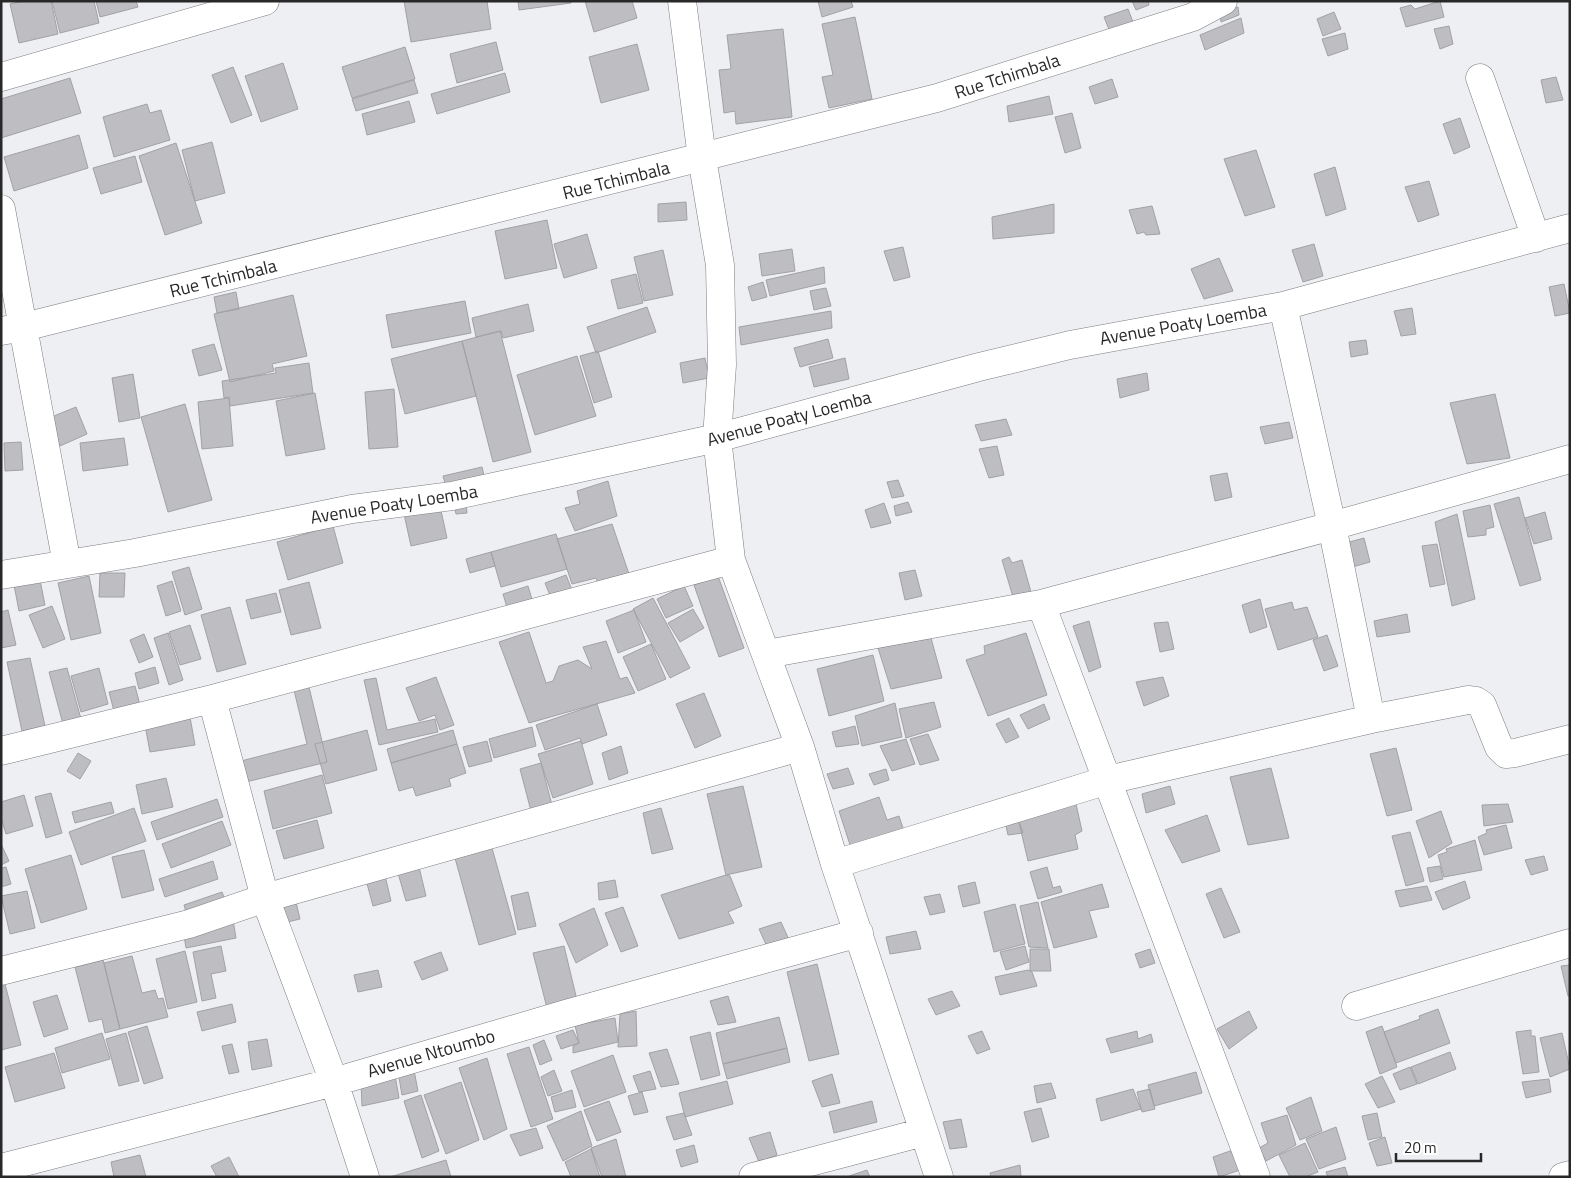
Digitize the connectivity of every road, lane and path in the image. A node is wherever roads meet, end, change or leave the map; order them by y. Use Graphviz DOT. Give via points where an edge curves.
graph roads {
  1 [pos="265,1"];
  2 [pos="682,1"];
  3 [pos="1223,1"];
  4 [pos="1,77"];
  5 [pos="1480,78"];
  6 [pos="702,158"];
  7 [pos="1,209"];
  8 [pos="1570,228"];
  9 [pos="1536,238"];
  10 [pos="1283,306"];
  11 [pos="13,329"];
  12 [pos="717,438"];
  13 [pos="1570,459"];
  14 [pos="1332,526"];
  15 [pos="731,560"];
  16 [pos="67,564"];
  17 [pos="1,575"];
  18 [pos="1041,604"];
  19 [pos="767,654"];
  20 [pos="212,699"];
  21 [pos="1371,719"];
  22 [pos="1570,739"];
  23 [pos="800,747"];
  24 [pos="1,751"];
  25 [pos="1108,780"];
  26 [pos="835,864"];
  27 [pos="265,898"];
  28 [pos="859,933"];
  29 [pos="1570,943"];
  30 [pos="1,972"];
  31 [pos="1356,1006"];
  32 [pos="334,1082"];
  33 [pos="924,1132"];
  34 [pos="1,1168"];
  35 [pos="1570,1175"];
  36 [pos="365,1177"];
  37 [pos="753,1177"];
  38 [pos="939,1177"];
  39 [pos="1256,1177"];
  40 [pos="1563,1177"];
  1 -- 4 [label="street"];
  2 -- 6 [label="street"];
  3 -- 6 [label="street, Rue Tchimbala" via="1194,17 937,98"];
  5 -- 9 [label="street"];
  6 -- 11 [label="street, Rue Tchimbala"];
  6 -- 12 [label="street" via="720,265 722,365"];
  7 -- 11 [label="street"];
  8 -- 9 [label="street, Avenue Poaty Loemba"];
  9 -- 10 [label="street, Avenue Poaty Loemba"];
  10 -- 12 [label="street, Avenue Poaty Loemba" via="1070,344"];
  10 -- 14 [label="street"];
  11 -- 16 [label="street"];
  12 -- 15 [label="street"];
  12 -- 16 [label="street, Avenue Poaty Loemba" via="452,496 352,509 135,554"];
  13 -- 14 [label="street"];
  14 -- 18 [label="street"];
  14 -- 21 [label="street"];
  15 -- 19 [label="street"];
  15 -- 20 [label="street"];
  16 -- 17 [label="street, Avenue Poaty Loemba"];
  18 -- 19 [label="street"];
  18 -- 25 [label="street"];
  19 -- 23 [label="street"];
  20 -- 24 [label="street"];
  20 -- 27 [label="street"];
  21 -- 22 [label="street" via="1476,700 1482,704 1499,747 1506,754"];
  21 -- 25 [label="street"];
  23 -- 26 [label="street"];
  23 -- 27 [label="street"];
  25 -- 26 [label="street"];
  25 -- 39 [label="street"];
  26 -- 28 [label="street"];
  27 -- 30 [label="street" via="189,924"];
  27 -- 32 [label="street"];
  28 -- 32 [label="street, Avenue Ntoumbo"];
  28 -- 33 [label="street"];
  29 -- 31 [label="street"];
  32 -- 34 [label="street, Avenue Ntoumbo"];
  32 -- 36 [label="street"];
  33 -- 37 [label="street"];
  33 -- 38 [label="street"];
  35 -- 40 [label="street"];
}
